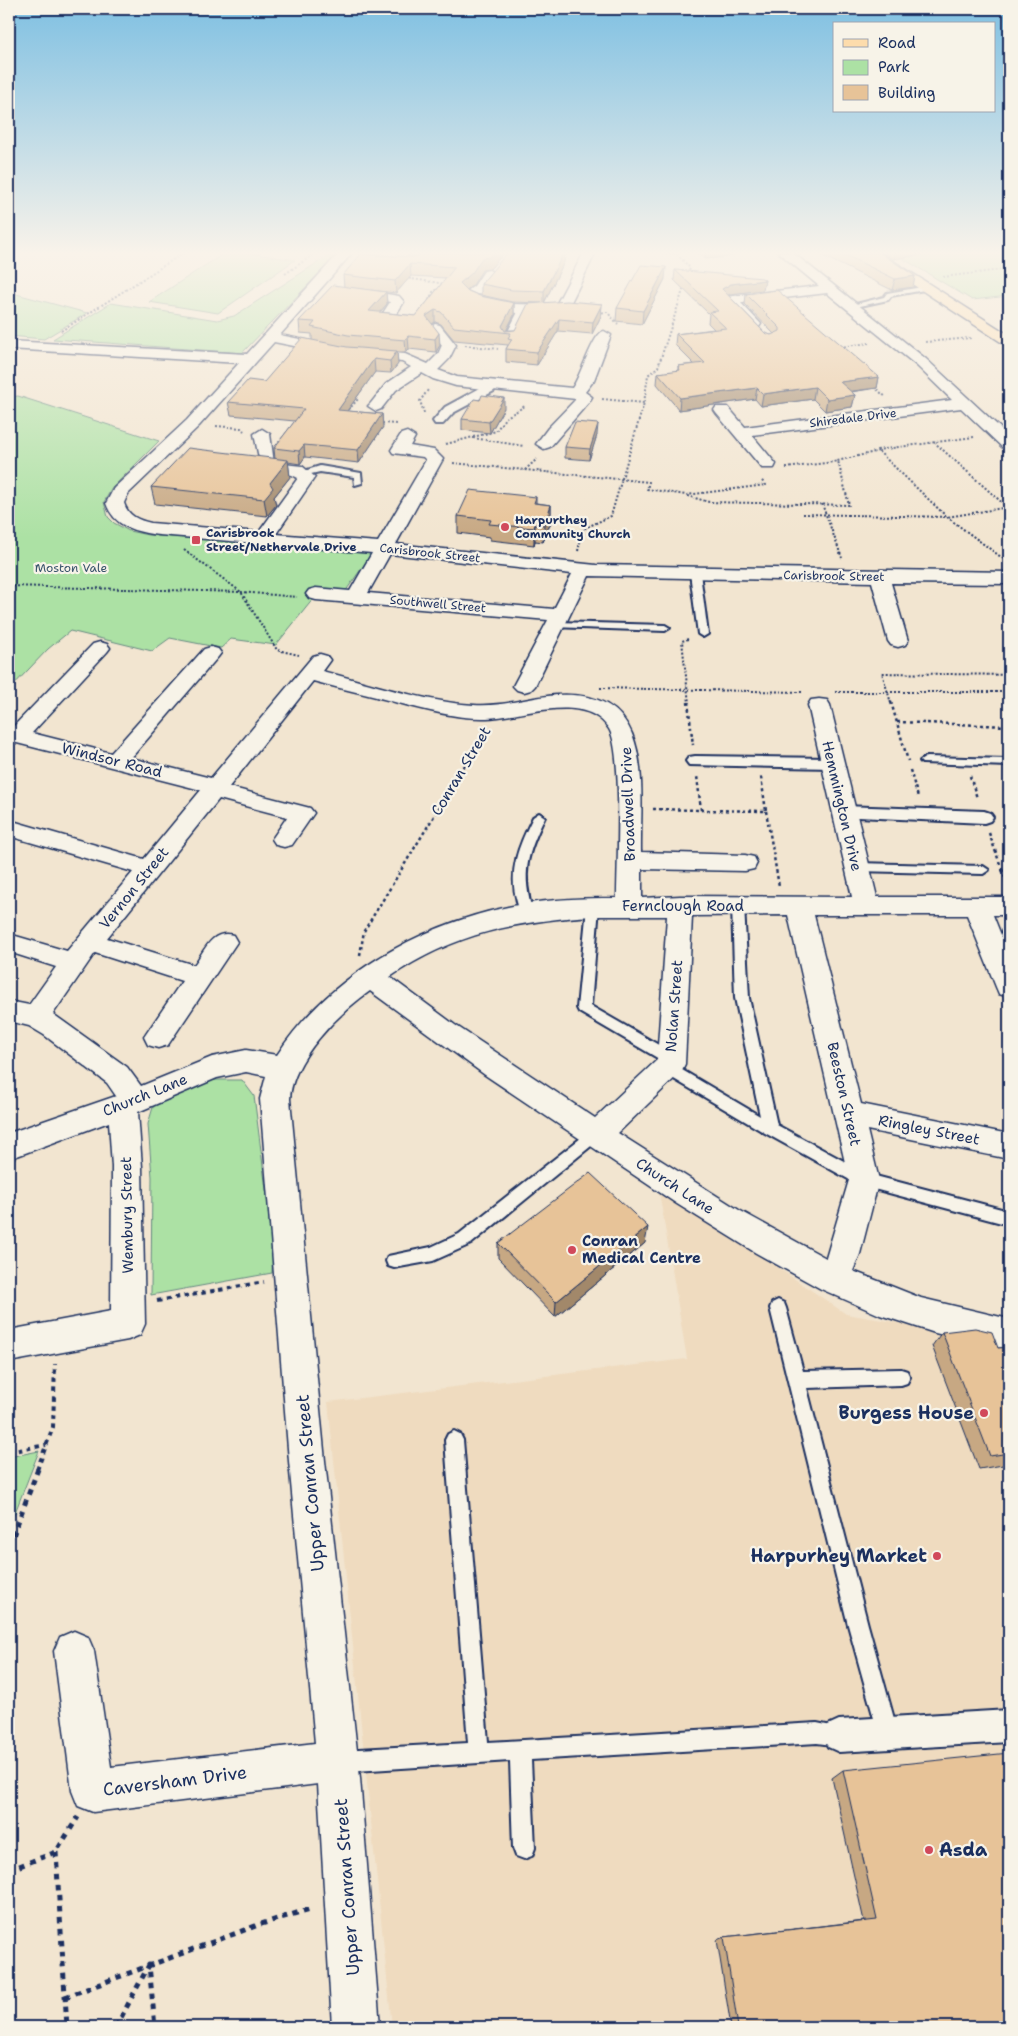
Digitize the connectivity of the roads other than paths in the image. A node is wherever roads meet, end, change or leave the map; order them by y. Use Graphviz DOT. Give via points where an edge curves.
graph roads {
  1 [pos="54,347"];
  2 [pos="262,347"];
  3 [pos="319,347"];
  4 [pos="448,347"];
  5 [pos="599,347"];
  6 [pos="902,347"];
  7 [pos="252,359"];
  8 [pos="426,368"];
  9 [pos="492,384"];
  10 [pos="581,396"];
  11 [pos="965,403"];
  12 [pos="376,406"];
  13 [pos="722,410"];
  14 [pos="434,419"];
  15 [pos="741,432"];
  16 [pos="262,434"];
  17 [pos="407,437"];
  18 [pos="544,444"];
  19 [pos="1009,445"];
  20 [pos="775,467"];
  21 [pos="302,473"];
  22 [pos="358,483"];
  23 [pos="265,537"];
  24 [pos="383,548"];
  25 [pos="589,570"];
  26 [pos="696,573"];
  27 [pos="880,577"];
  28 [pos="1009,578"];
  29 [pos="316,594"];
  30 [pos="356,596"];
  31 [pos="558,620"];
  32 [pos="665,628"];
  33 [pos="703,634"];
  34 [pos="898,641"];
  35 [pos="100,648"];
  36 [pos="211,653"];
  37 [pos="314,667"];
  38 [pos="524,686"];
  39 [pos="818,696"];
  40 [pos="13,735"];
  41 [pos="116,760"];
  42 [pos="695,761"];
  43 [pos="926,761"];
  44 [pos="832,763"];
  45 [pos="1009,763"];
  46 [pos="214,789"];
  47 [pos="844,812"];
  48 [pos="539,817"];
  49 [pos="984,817"];
  50 [pos="9,828"];
  51 [pos="284,839"];
  52 [pos="630,860"];
  53 [pos="745,863"];
  54 [pos="856,866"];
  55 [pos="150,869"];
  56 [pos="982,870"];
  57 [pos="680,905"];
  58 [pos="738,906"];
  59 [pos="791,906"];
  60 [pos="1009,906"];
  61 [pos="594,907"];
  62 [pos="630,907"];
  63 [pos="867,907"];
  64 [pos="977,907"];
  65 [pos="527,913"];
  66 [pos="90,942"];
  67 [pos="224,942"];
  68 [pos="9,943"];
  69 [pos="73,962"];
  70 [pos="200,977"];
  71 [pos="371,977"];
  72 [pos="1009,987"];
  73 [pos="9,1011"];
  74 [pos="36,1017"];
  75 [pos="158,1037"];
  76 [pos="669,1063"];
  77 [pos="284,1068"];
  78 [pos="129,1103"];
  79 [pos="849,1114"];
  80 [pos="770,1129"];
  81 [pos="596,1134"];
  82 [pos="9,1146"];
  83 [pos="1009,1146"];
  84 [pos="864,1180"];
  85 [pos="1009,1218"];
  86 [pos="394,1261"];
  87 [pos="833,1279"];
  88 [pos="778,1308"];
  89 [pos="1009,1335"];
  90 [pos="9,1346"];
  91 [pos="901,1377"];
  92 [pos="796,1380"];
  93 [pos="454,1440"];
  94 [pos="74,1651"];
  95 [pos="1009,1726"];
  96 [pos="888,1733"];
  97 [pos="839,1736"];
  98 [pos="520,1752"];
  99 [pos="479,1754"];
  100 [pos="336,1761"];
  101 [pos="524,1848"];
  102 [pos="356,2027"];
  1 -- 7 [label="street"];
  2 -- 7 [label="street, Carisbrook Street"];
  3 -- 8 [label="street" via="404,358"];
  4 -- 8 [label="street" via="444,356"];
  5 -- 10 [label="street"];
  6 -- 11 [label="street"];
  7 -- 23 [label="street, Carisbrook Street" via="193,423 120,492 116,508 127,521 149,528"];
  8 -- 9 [label="street" via="445,378"];
  8 -- 12 [label="street" via="391,387"];
  9 -- 10 [label="street"];
  9 -- 14 [label="street" via="490,389"];
  10 -- 18 [label="street" via="580,405 554,428"];
  11 -- 15 [label="street, Shiredale Drive"];
  11 -- 19 [label="street"];
  13 -- 15 [label="street"];
  15 -- 20 [label="street"];
  16 -- 21 [label="street" via="267,458 265,468"];
  17 -- 24 [label="street" via="399,450 436,458"];
  21 -- 22 [label="lane" via="320,469 358,475"];
  21 -- 23 [label="street" via="307,477"];
  23 -- 24 [label="street, Carisbrook Street"];
  24 -- 25 [label="street, Carisbrook Street"];
  24 -- 30 [label="street"];
  25 -- 26 [label="street, Carisbrook Street"];
  25 -- 31 [label="street"];
  26 -- 27 [label="street, Carisbrook Street"];
  26 -- 33 [label="lane"];
  27 -- 28 [label="street, Carisbrook Street"];
  27 -- 34 [label="street"];
  29 -- 30 [label="street, Southwell Street"];
  30 -- 31 [label="street, Southwell Street"];
  31 -- 32 [label="lane"];
  31 -- 38 [label="street"];
  35 -- 40 [label="street"];
  36 -- 41 [label="street"];
  37 -- 46 [label="street, Vernon Street"];
  37 -- 52 [label="street, Broadwell Drive" via="438,706 475,712 558,703 591,706 620,724 626,743"];
  39 -- 44 [label="street, Hemmington Drive"];
  40 -- 41 [label="street, Windsor Road"];
  41 -- 46 [label="street, Windsor Road"];
  42 -- 44 [label="street"];
  43 -- 45 [label="lane"];
  44 -- 47 [label="street, Hemmington Drive"];
  46 -- 51 [label="street, Windsor Road" via="302,813"];
  46 -- 55 [label="street, Vernon Street"];
  47 -- 49 [label="street"];
  47 -- 54 [label="street, Hemmington Drive"];
  48 -- 65 [label="lane" via="520,858 518,873 520,894"];
  50 -- 55 [label="street"];
  52 -- 53 [label="street"];
  52 -- 62 [label="street, Broadwell Drive"];
  54 -- 56 [label="lane"];
  54 -- 63 [label="street, Hemmington Drive"];
  55 -- 66 [label="street, Vernon Street"];
  57 -- 58 [label="street, Fernclough Road"];
  57 -- 62 [label="street, Fernclough Road"];
  57 -- 76 [label="street, Nolan Street"];
  58 -- 59 [label="street, Fernclough Road"];
  58 -- 80 [label="lane" via="742,998"];
  59 -- 63 [label="street, Fernclough Road"];
  59 -- 79 [label="street, Beeston Street"];
  60 -- 64 [label="street, Fernclough Road"];
  61 -- 62 [label="street, Fernclough Road"];
  61 -- 65 [label="street, Fernclough Road"];
  61 -- 76 [label="lane" via="584,1008"];
  63 -- 64 [label="street, Fernclough Road"];
  64 -- 72 [label="street"];
  65 -- 71 [label="street, Fernclough Road" via="498,918 440,940"];
  66 -- 69 [label="street, Vernon Street"];
  66 -- 70 [label="street"];
  67 -- 70 [label="street"];
  68 -- 69 [label="street"];
  69 -- 74 [label="street, Vernon Street"];
  70 -- 75 [label="street"];
  71 -- 77 [label="street, Upper Conran Street" via="317,1021"];
  71 -- 81 [label="street, Church Lane" via="407,1006"];
  73 -- 74 [label="street"];
  74 -- 78 [label="street" via="116,1075"];
  76 -- 80 [label="lane"];
  76 -- 81 [label="street, Nolan Street"];
  77 -- 78 [label="street, Church Lane" via="246,1061 231,1063"];
  77 -- 100 [label="street, Upper Conran Street" via="276,1083 275,1099"];
  78 -- 82 [label="street, Church Lane"];
  78 -- 90 [label="street, Wembury Street" via="129,1315 56,1337"];
  79 -- 83 [label="street, Ringley Street"];
  79 -- 84 [label="street, Beeston Street"];
  80 -- 84 [label="lane"];
  81 -- 86 [label="lane" via="465,1239 434,1254"];
  81 -- 87 [label="street, Church Lane" via="709,1208"];
  84 -- 85 [label="lane"];
  84 -- 87 [label="street, Beeston Street" via="844,1254"];
  87 -- 89 [label="street, Church Lane" via="894,1304 967,1327"];
  88 -- 92 [label="lane"];
  91 -- 92 [label="lane"];
  92 -- 96 [label="lane"];
  93 -- 99 [label="lane"];
  94 -- 100 [label="street, Caversham Drive" via="94,1791"];
  95 -- 96 [label="street"];
  96 -- 97 [label="street"];
  97 -- 98 [label="lane" via="817,1733"];
  98 -- 99 [label="lane"];
  98 -- 101 [label="lane"];
  99 -- 100 [label="lane"];
  100 -- 102 [label="street, Upper Conran Street"];
}
